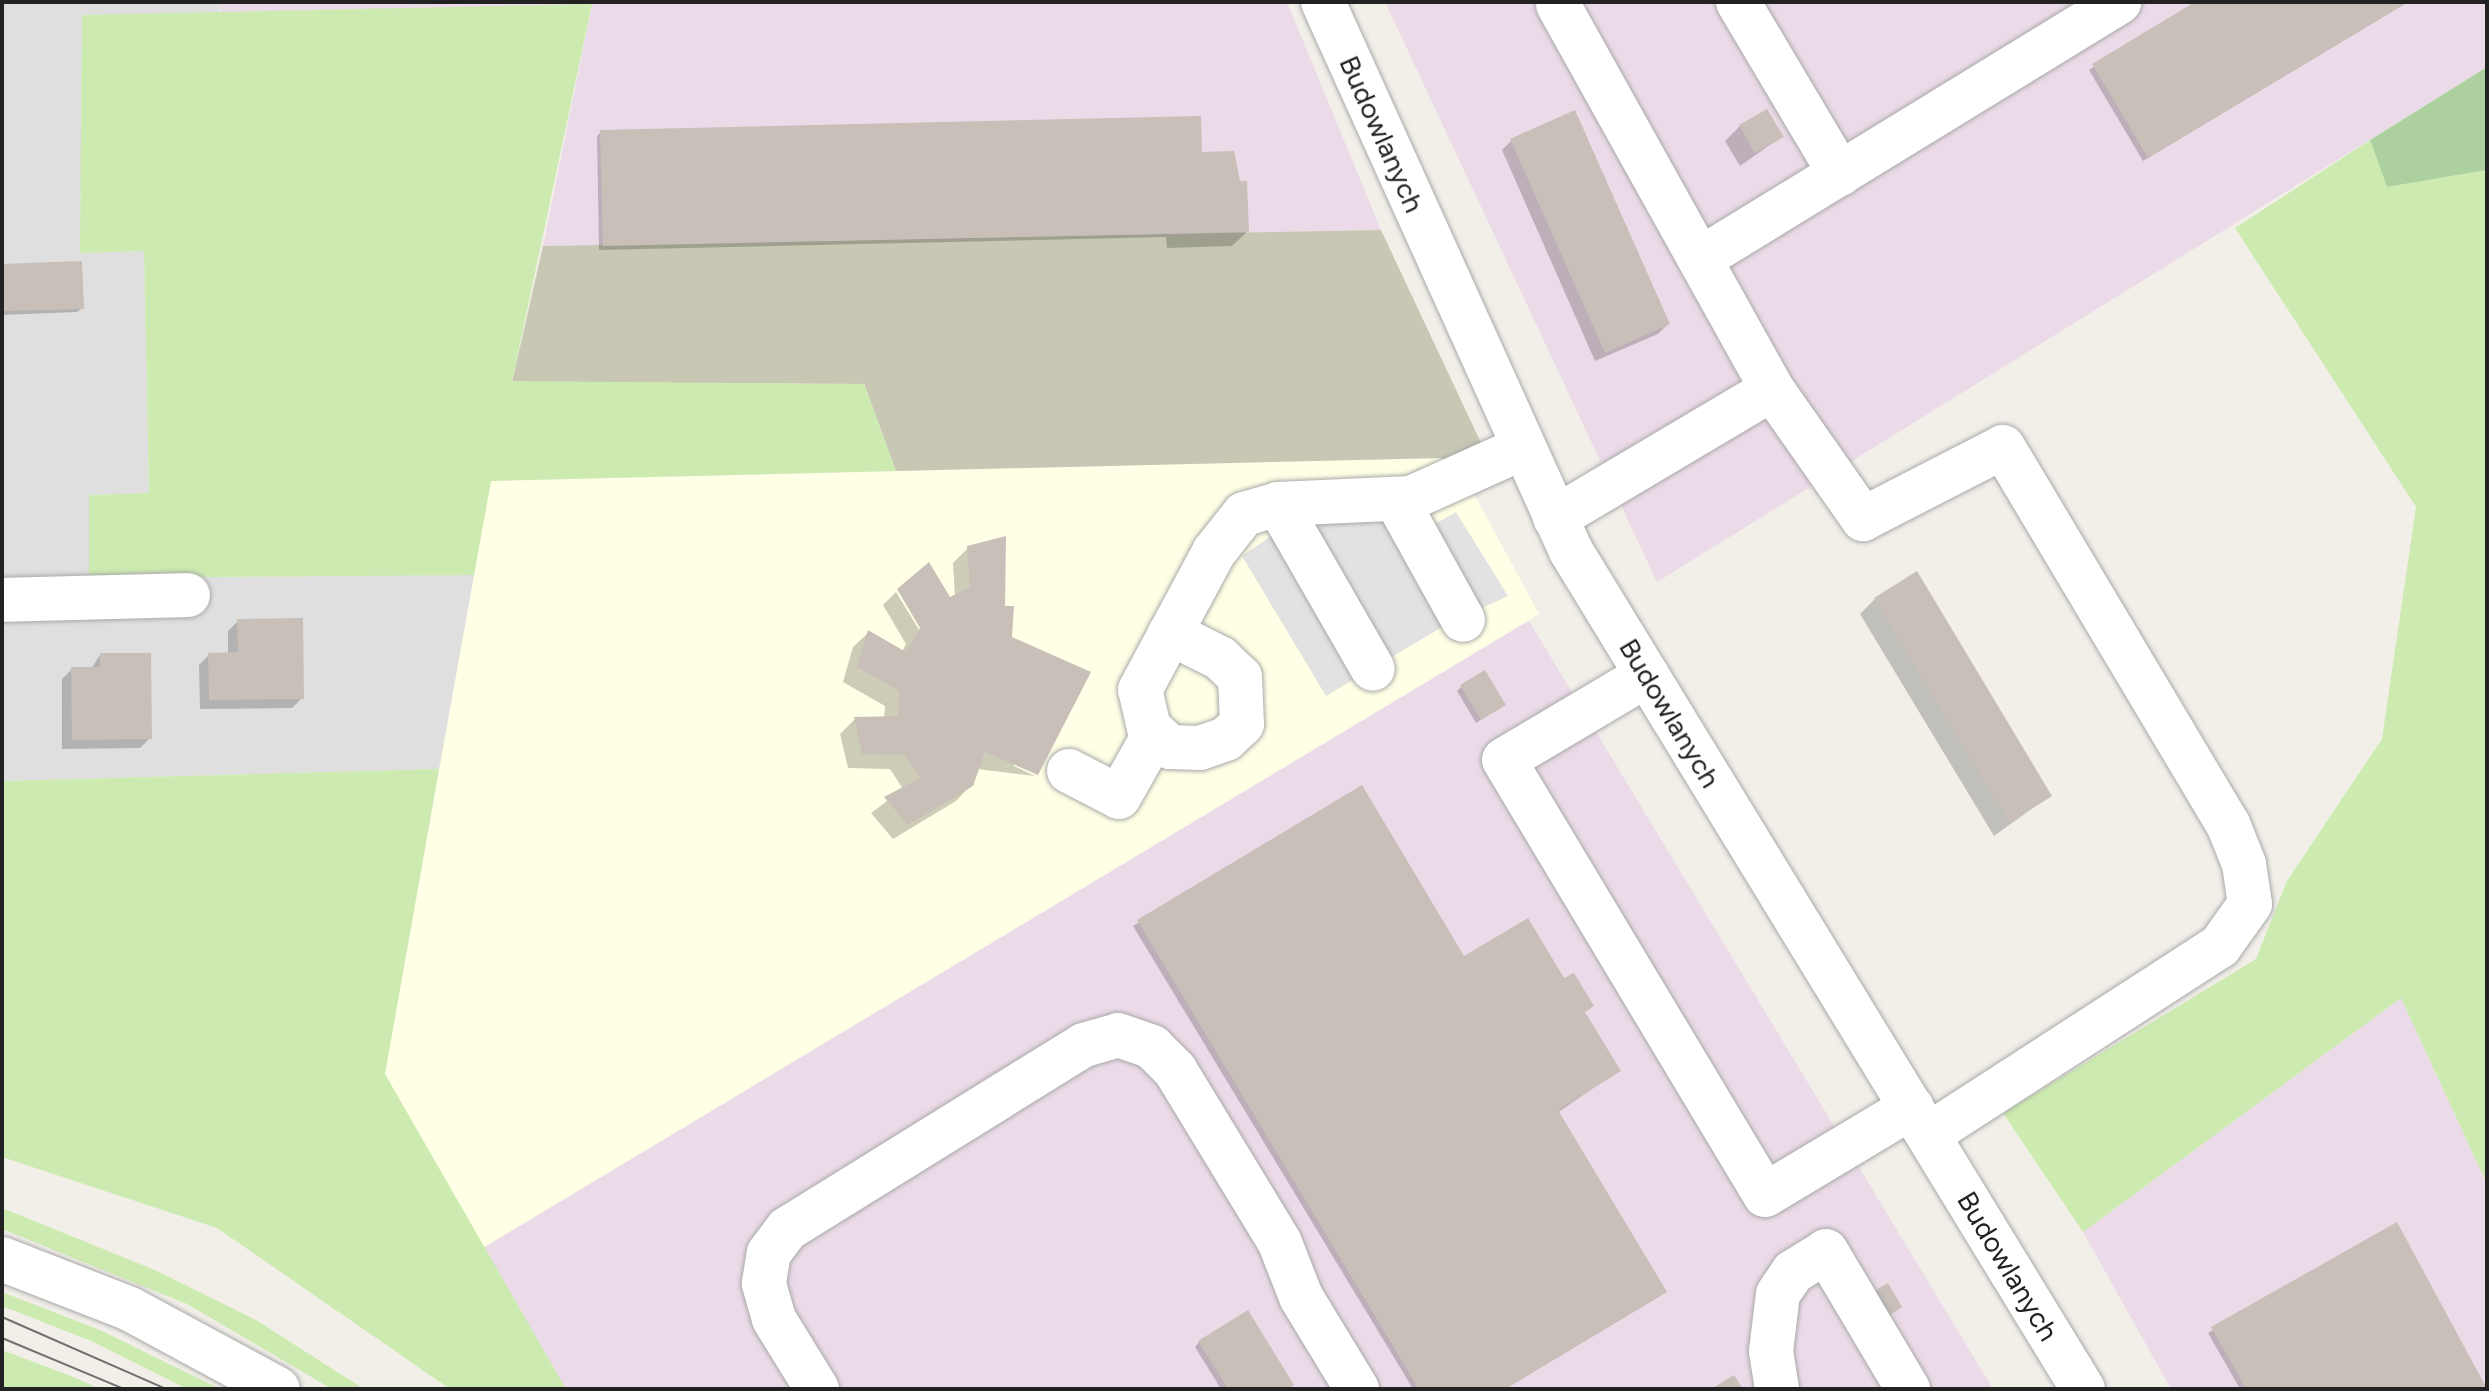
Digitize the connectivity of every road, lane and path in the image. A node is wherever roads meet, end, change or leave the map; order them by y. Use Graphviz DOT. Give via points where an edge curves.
graph roads {
  1 [pos="1323,2"];
  2 [pos="1738,2"];
  3 [pos="2119,2"];
  4 [pos="1558,4"];
  5 [pos="1840,174"];
  6 [pos="1700,259"];
  7 [pos="1772,389"];
  8 [pos="1522,448"];
  9 [pos="1396,499"];
  10 [pos="1278,504"];
  11 [pos="1555,518"];
  12 [pos="188,595"];
  13 [pos="2,600"];
  14 [pos="1463,620"];
  15 [pos="1170,633"];
  16 [pos="1373,669"];
  17 [pos="1647,675"];
  18 [pos="1155,733"];
  19 [pos="1069,771"];
  20 [pos="1920,1121"];
  21 [pos="2,1259"];
  22 [pos="278,1389"];
  23 [pos="817,1389"];
  24 [pos="1357,1389"];
  25 [pos="1777,1389"];
  26 [pos="1908,1389"];
  27 [pos="2083,1389"];
  1 -- 8 [label="street, Budowlanych"];
  2 -- 5 [label="street"];
  3 -- 5 [label="street"];
  4 -- 6 [label="street"];
  5 -- 6 [label="street"];
  6 -- 7 [label="street"];
  7 -- 11 [label="street"];
  7 -- 20 [label="street" via="1863,519 2003,447 2228,824 2244,864 2250,904 2220,946"];
  8 -- 9 [label="street" via="1464,477"];
  8 -- 11 [label="street, Budowlanych"];
  9 -- 10 [label="street"];
  9 -- 14 [label="street"];
  10 -- 15 [label="street" via="1244,514 1214,552"];
  10 -- 16 [label="street"];
  11 -- 17 [label="street, Budowlanych"];
  12 -- 13 [label="street"];
  15 -- 18 [label="street" via="1140,690 1149,728"];
  15 -- 18 [label="street" via="1220,658 1240,677 1242,724 1226,739 1200,748 1170,747"];
  17 -- 20 [label="street, Budowlanych"];
  17 -- 20 [label="street" via="1504,760 1765,1195"];
  18 -- 19 [label="street" via="1119,797"];
  20 -- 27 [label="street, Budowlanych"];
  21 -- 22 [label="street" via="130,1309"];
  23 -- 24 [label="street" via="774,1319 764,1283 769,1253 787,1229 1084,1045 1118,1035 1152,1047 1175,1070 1280,1243 1301,1297"];
  25 -- 26 [label="street" via="1771,1351 1778,1294 1793,1272 1826,1251"];
}
